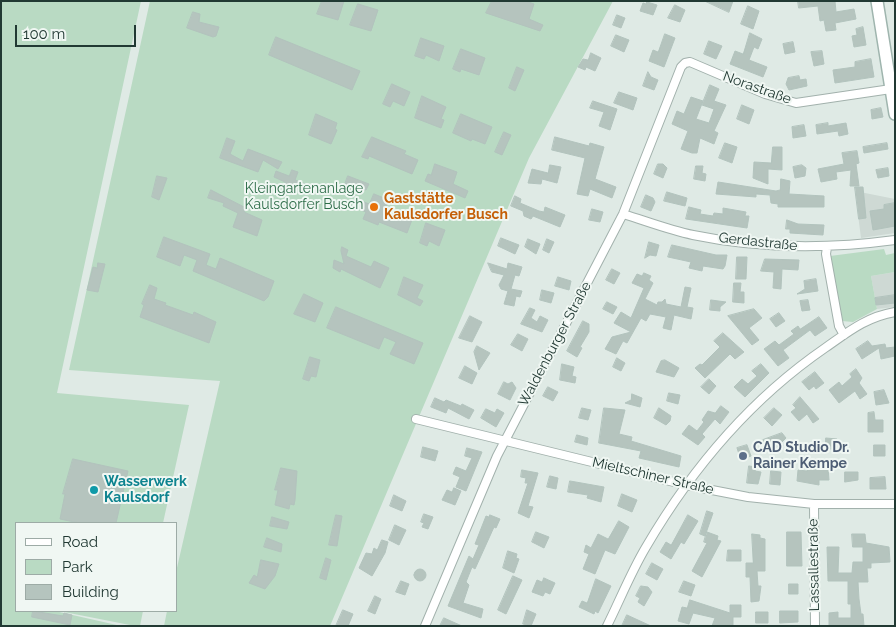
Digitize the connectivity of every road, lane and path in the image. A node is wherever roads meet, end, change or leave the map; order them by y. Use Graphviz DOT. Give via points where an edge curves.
graph roads {
  1 [pos="877,1"];
  2 [pos="685,63"];
  3 [pos="891,89"];
  4 [pos="895,114"];
  5 [pos="623,214"];
  6 [pos="895,240"];
  7 [pos="827,247"];
  8 [pos="895,312"];
  9 [pos="844,335"];
  10 [pos="416,419"];
  11 [pos="505,442"];
  12 [pos="686,484"];
  13 [pos="814,504"];
  14 [pos="895,504"];
  15 [pos="424,626"];
  16 [pos="607,626"];
  17 [pos="815,626"];
  1 -- 3 [label="main road"];
  2 -- 3 [label="street, Norastraße" via="690,62 765,94 796,103"];
  2 -- 5 [label="street, Waldenburger Straße"];
  3 -- 4 [label="main road"];
  5 -- 7 [label="street, Gerdastraße" via="700,236 783,246"];
  5 -- 11 [label="street, Waldenburger Straße"];
  6 -- 7 [label="street, Gerdastraße"];
  7 -- 9 [label="street" via="839,326"];
  8 -- 9 [label="street" via="870,318"];
  9 -- 12 [label="street" via="803,364 745,415"];
  10 -- 11 [label="street, Mieltschiner Straße"];
  11 -- 12 [label="street, Mieltschiner Straße"];
  11 -- 15 [label="street, Waldenburger Straße" via="496,456"];
  12 -- 13 [label="street, Mieltschiner Straße" via="748,497"];
  12 -- 16 [label="street" via="645,549"];
  13 -- 14 [label="street, Mieltschiner Straße"];
  13 -- 17 [label="street, Lassallestraße"];
}
